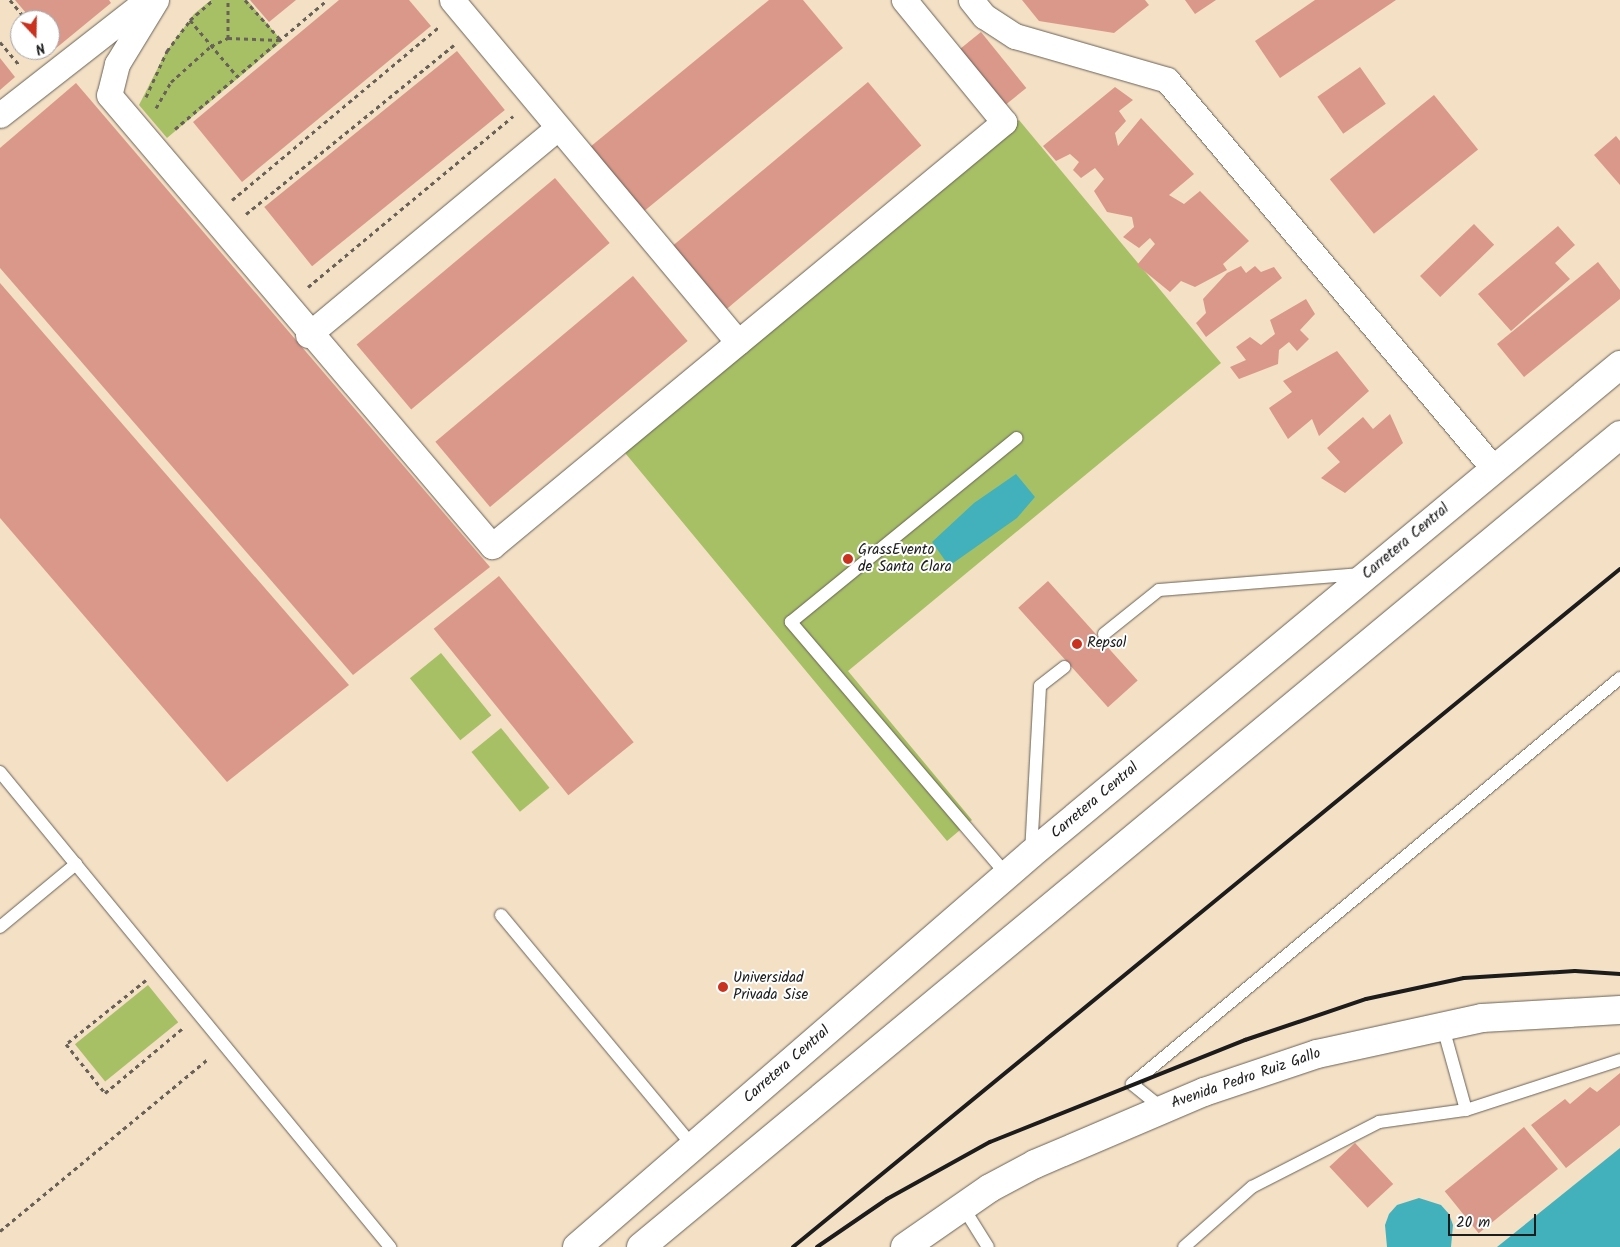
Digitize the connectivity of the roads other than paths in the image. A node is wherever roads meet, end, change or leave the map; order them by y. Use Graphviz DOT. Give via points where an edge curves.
graph roads {
  1 [pos="147,0"];
  2 [pos="156,0"];
  3 [pos="452,0"];
  4 [pos="904,0"];
  5 [pos="971,0"];
  6 [pos="0,115"];
  7 [pos="556,129"];
  8 [pos="308,335"];
  9 [pos="738,342"];
  10 [pos="1620,365"];
  11 [pos="1620,435"];
  12 [pos="1017,438"];
  13 [pos="1494,469"];
  14 [pos="1368,574"];
  15 [pos="1104,634"];
  16 [pos="1064,667"];
  17 [pos="1620,678"];
  18 [pos="0,772"];
  19 [pos="1031,854"];
  20 [pos="76,864"];
  21 [pos="1007,875"];
  22 [pos="501,915"];
  23 [pos="0,927"];
  24 [pos="1620,1010"];
  25 [pos="1442,1024"];
  26 [pos="1620,1060"];
  27 [pos="1163,1109"];
  28 [pos="1466,1110"];
  29 [pos="693,1146"];
  30 [pos="963,1207"];
  31 [pos="390,1247"];
  32 [pos="577,1247"];
  33 [pos="641,1247"];
  34 [pos="905,1247"];
  35 [pos="988,1247"];
  36 [pos="1184,1247"];
  1 -- 6 [label="street"];
  2 -- 8 [label="street" via="117,64 109,95"];
  3 -- 7 [label="street"];
  4 -- 9 [label="street" via="1004,122"];
  5 -- 13 [label="street" via="984,16 1015,36 1167,80"];
  7 -- 8 [label="street"];
  7 -- 9 [label="street"];
  8 -- 9 [label="street" via="492,546"];
  10 -- 13 [label="main road, Carretera Central"];
  11 -- 33 [label="main road"];
  12 -- 21 [label="lane" via="792,622"];
  13 -- 14 [label="main road, Carretera Central"];
  14 -- 15 [label="lane" via="1159,590"];
  14 -- 19 [label="main road, Carretera Central"];
  16 -- 19 [label="lane" via="1040,686"];
  17 -- 27 [label="lane" via="1132,1084"];
  18 -- 20 [label="lane"];
  19 -- 21 [label="main road, Carretera Central"];
  20 -- 23 [label="lane"];
  20 -- 31 [label="lane"];
  21 -- 29 [label="main road, Carretera Central"];
  22 -- 29 [label="lane"];
  24 -- 25 [label="main road, Avenida Pedro Ruiz Gallo" via="1532,1013"];
  25 -- 27 [label="main road, Avenida Pedro Ruiz Gallo" via="1317,1054"];
  25 -- 28 [label="lane"];
  26 -- 28 [label="lane"];
  27 -- 30 [label="main road, Avenida Pedro Ruiz Gallo" via="1035,1164"];
  28 -- 36 [label="lane" via="1379,1122 1252,1187"];
  29 -- 32 [label="main road, Carretera Central"];
  30 -- 34 [label="main road, Avenida Pedro Ruiz Gallo"];
  30 -- 35 [label="lane"];
}
